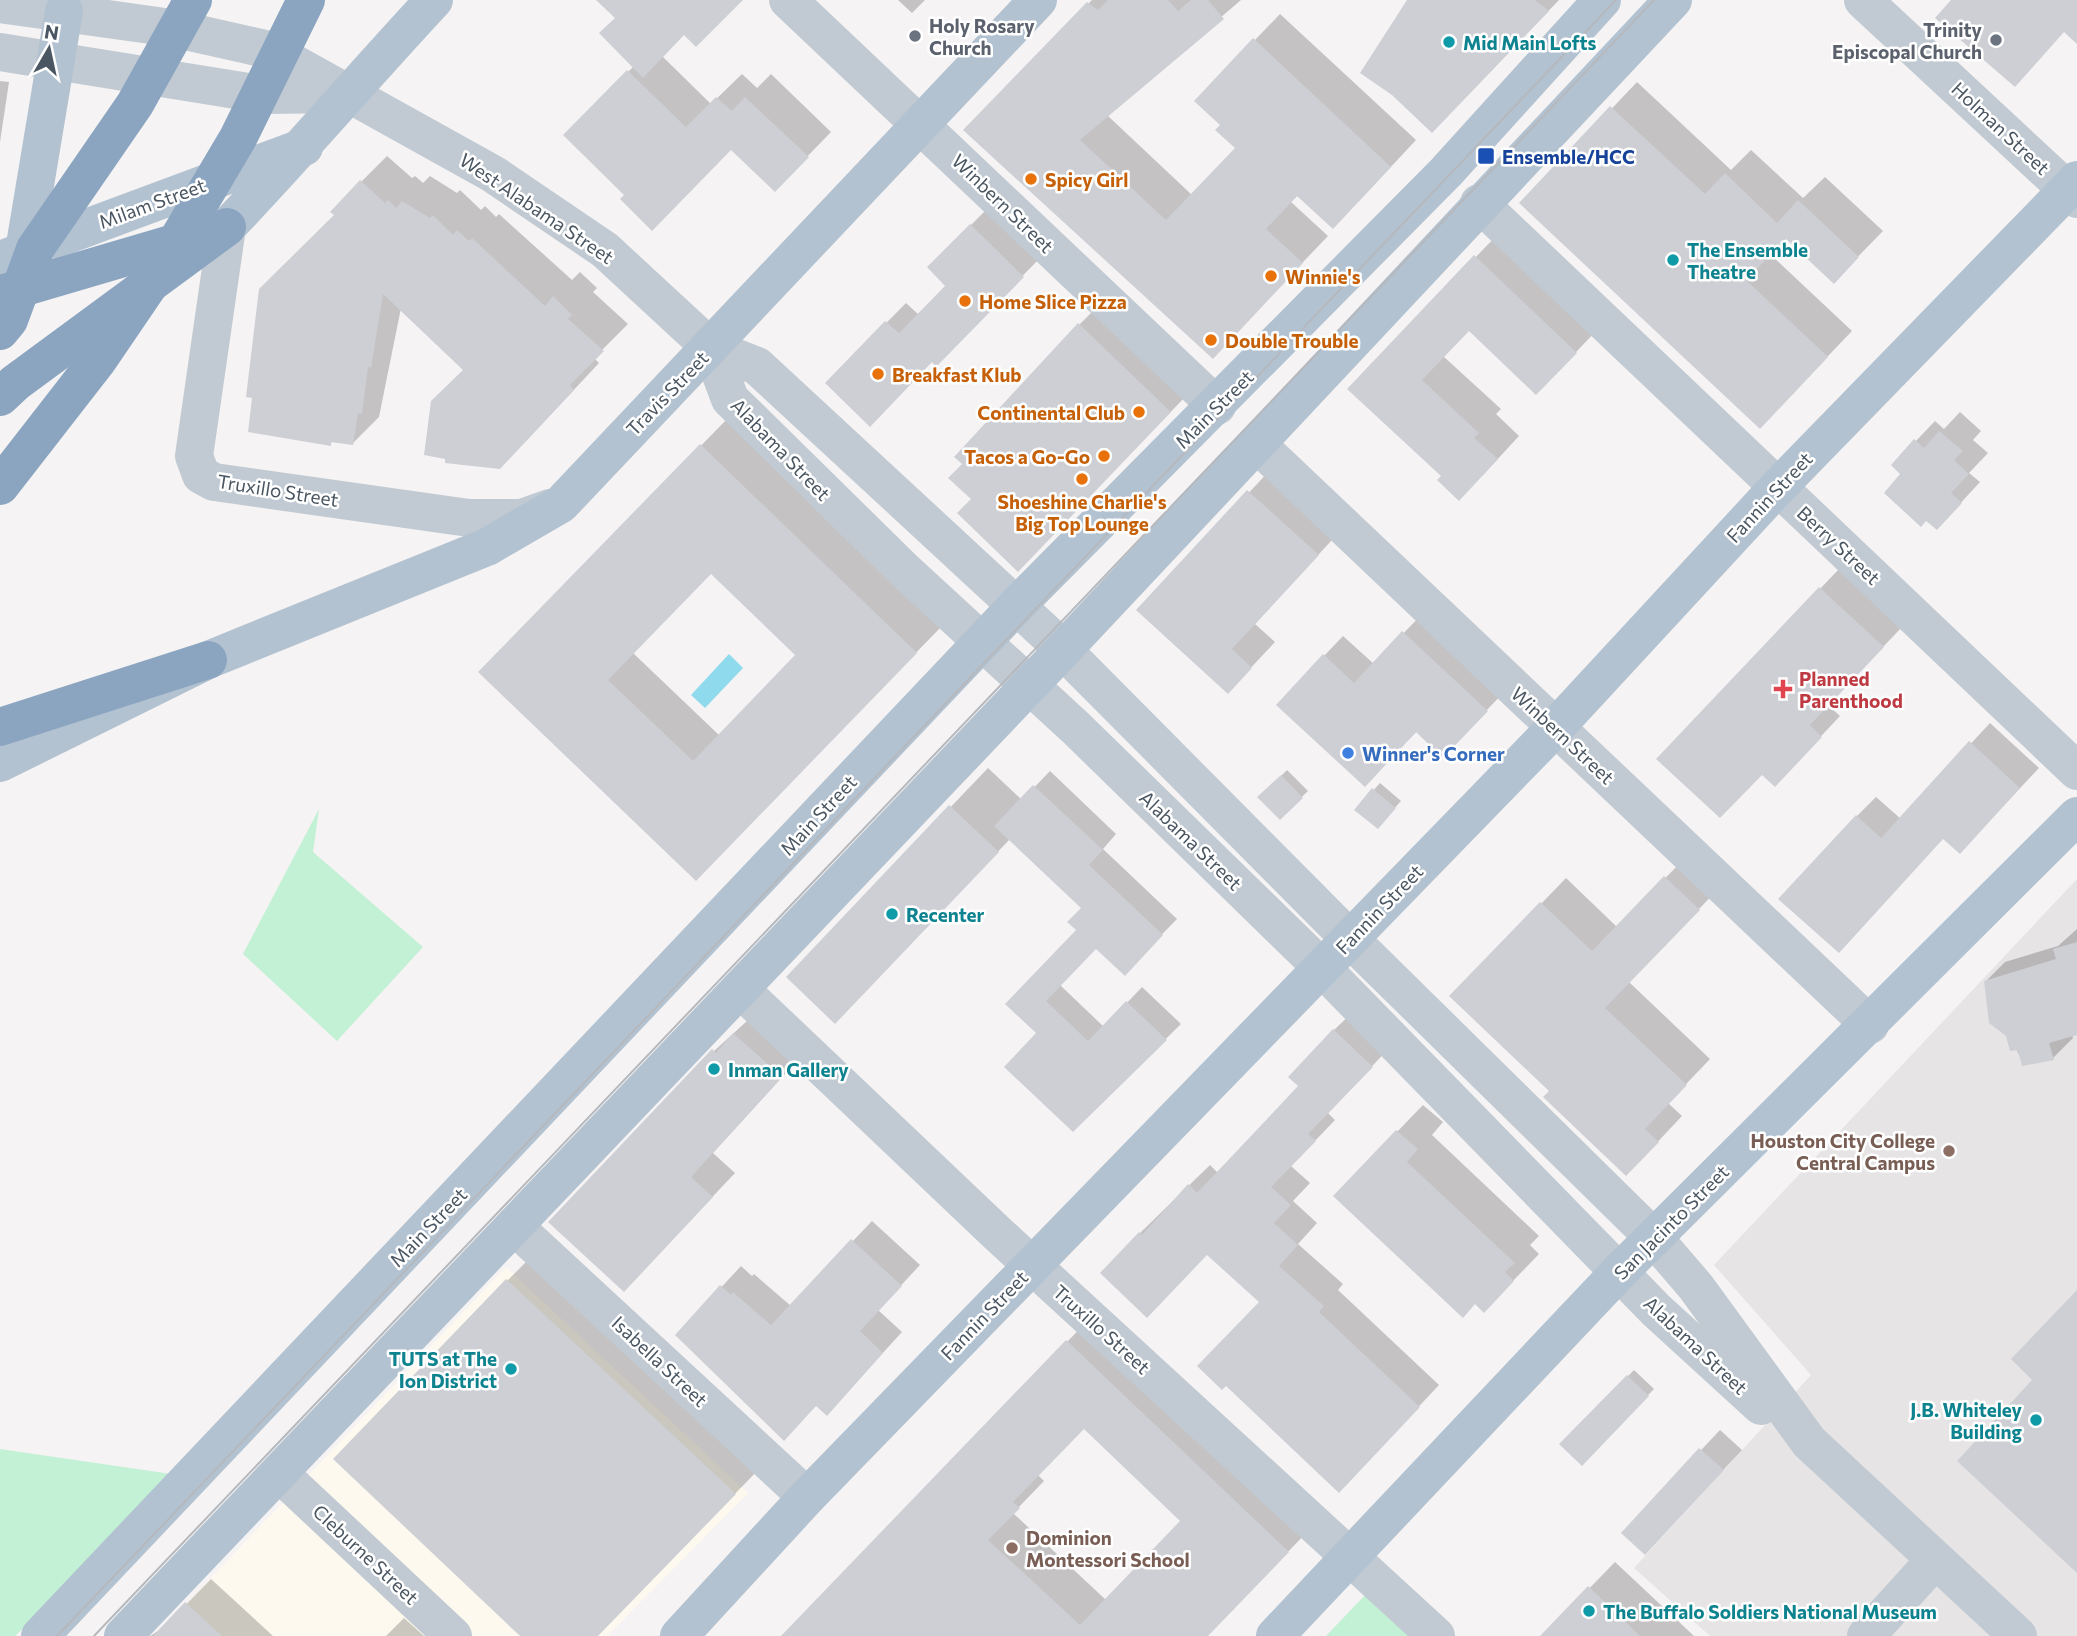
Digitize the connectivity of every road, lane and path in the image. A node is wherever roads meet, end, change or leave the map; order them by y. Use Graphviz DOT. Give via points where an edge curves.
graph roads {
  1 [pos="193,0"];
  2 [pos="434,0"];
  3 [pos="788,0"];
  4 [pos="1038,0"];
  5 [pos="1602,0"];
  6 [pos="1672,0"];
  7 [pos="1863,0"];
  8 [pos="0,4"];
  9 [pos="303,7"];
  10 [pos="64,12"];
  11 [pos="0,52"];
  12 [pos="55,60"];
  13 [pos="346,93"];
  14 [pos="920,124"];
  15 [pos="304,147"];
  16 [pos="2074,190"];
  17 [pos="1479,203"];
  18 [pos="227,227"];
  19 [pos="20,253"];
  20 [pos="0,295"];
  21 [pos="0,331"];
  22 [pos="710,348"];
  23 [pos="98,360"];
  24 [pos="0,397"];
  25 [pos="1217,406"];
  26 [pos="1257,444"];
  27 [pos="0,456"];
  28 [pos="0,486"];
  29 [pos="1777,487"];
  30 [pos="561,504"];
  31 [pos="1016,606"];
  32 [pos="982,642"];
  33 [pos="1063,650"];
  34 [pos="208,660"];
  35 [pos="1030,683"];
  36 [pos="0,727"];
  37 [pos="1555,728"];
  38 [pos="0,763"];
  39 [pos="2077,772"];
  40 [pos="2077,816"];
  41 [pos="1350,939"];
  42 [pos="1322,968"];
  43 [pos="740,989"];
  44 [pos="1870,1025"];
  45 [pos="514,1226"];
  46 [pos="1654,1238"];
  47 [pos="1032,1265"];
  48 [pos="1619,1272"];
  49 [pos="1793,1423"];
  50 [pos="279,1472"];
  51 [pos="807,1497"];
  52 [pos="1351,1556"];
  53 [pos="1935,1560"];
  54 [pos="40,1636"];
  55 [pos="123,1636"];
  56 [pos="453,1636"];
  57 [pos="679,1636"];
  58 [pos="1275,1636"];
  59 [pos="1436,1636"];
  60 [pos="1866,1636"];
  61 [pos="2018,1636"];
  1 -- 19 [label="highway" via="135,104"];
  2 -- 13 [label="main road"];
  3 -- 14 [label="street, Winbern Street"];
  4 -- 14 [label="main road, Travis Street"];
  5 -- 25 [label="main road, Main Street" via="1446,172"];
  6 -- 17 [label="main road"];
  7 -- 16 [label="street, Holman Street"];
  8 -- 10 [label="street, West Alabama Street"];
  9 -- 23 [label="highway" via="218,172"];
  10 -- 12 [label="main road"];
  10 -- 13 [label="street, West Alabama Street" via="172,28 270,50"];
  11 -- 12 [label="street"];
  12 -- 13 [label="street" via="267,95"];
  12 -- 19 [label="main road"];
  13 -- 15 [label="main road"];
  13 -- 22 [label="street, West Alabama Street" via="493,174 605,250"];
  14 -- 22 [label="main road, Travis Street"];
  14 -- 25 [label="street, Winbern Street"];
  15 -- 18 [label="main road"];
  15 -- 19 [label="main road, Milam Street"];
  16 -- 29 [label="main road, Fannin Street"];
  17 -- 26 [label="main road"];
  17 -- 29 [label="street, Berry Street"];
  18 -- 20 [label="highway"];
  18 -- 24 [label="highway"];
  18 -- 30 [label="street, Truxillo Street" via="194,456 201,475 214,482 469,518 522,518"];
  19 -- 20 [label="highway"];
  19 -- 21 [label="highway" via="9,320"];
  22 -- 30 [label="main road, Travis Street"];
  22 -- 31 [label="street, Alabama Street" via="757,366"];
  22 -- 32 [label="street, Alabama Street" via="730,399"];
  23 -- 27 [label="highway"];
  23 -- 28 [label="highway"];
  25 -- 31 [label="main road, Main Street"];
  26 -- 33 [label="main road"];
  26 -- 37 [label="street, Winbern Street"];
  29 -- 37 [label="main road, Fannin Street"];
  29 -- 39 [label="street, Berry Street"];
  30 -- 34 [label="main road, Travis Street" via="487,547"];
  31 -- 32 [label="main road, Main Street"];
  31 -- 33 [label="street, Alabama Street"];
  32 -- 35 [label="street, Alabama Street"];
  32 -- 54 [label="main road, Main Street"];
  33 -- 35 [label="main road"];
  33 -- 41 [label="street, Alabama Street"];
  34 -- 36 [label="highway"];
  34 -- 38 [label="main road, Travis Street"];
  35 -- 42 [label="street, Alabama Street"];
  35 -- 43 [label="main road"];
  37 -- 41 [label="main road, Fannin Street"];
  37 -- 44 [label="street, Winbern Street"];
  40 -- 44 [label="main road, San Jacinto Street"];
  41 -- 42 [label="main road, Fannin Street"];
  41 -- 46 [label="street, Alabama Street"];
  42 -- 47 [label="main road, Fannin Street"];
  42 -- 48 [label="street, Alabama Street"];
  43 -- 45 [label="main road"];
  43 -- 47 [label="street, Truxillo Street"];
  44 -- 46 [label="main road, San Jacinto Street"];
  45 -- 50 [label="main road"];
  45 -- 51 [label="street, Isabella Street"];
  46 -- 48 [label="main road, San Jacinto Street"];
  46 -- 49 [label="street, Alabama Street" via="1696,1287"];
  47 -- 51 [label="main road, Fannin Street"];
  47 -- 52 [label="street, Truxillo Street"];
  48 -- 49 [label="street, Alabama Street" via="1762,1406"];
  48 -- 52 [label="main road, San Jacinto Street"];
  49 -- 53 [label="street, Alabama Street"];
  50 -- 55 [label="main road"];
  50 -- 56 [label="street, Cleburne Street"];
  51 -- 57 [label="main road, Fannin Street"];
  52 -- 58 [label="main road, San Jacinto Street"];
  52 -- 59 [label="street, Truxillo Street"];
  53 -- 60 [label="street"];
  53 -- 61 [label="street, Alabama Street"];
}
